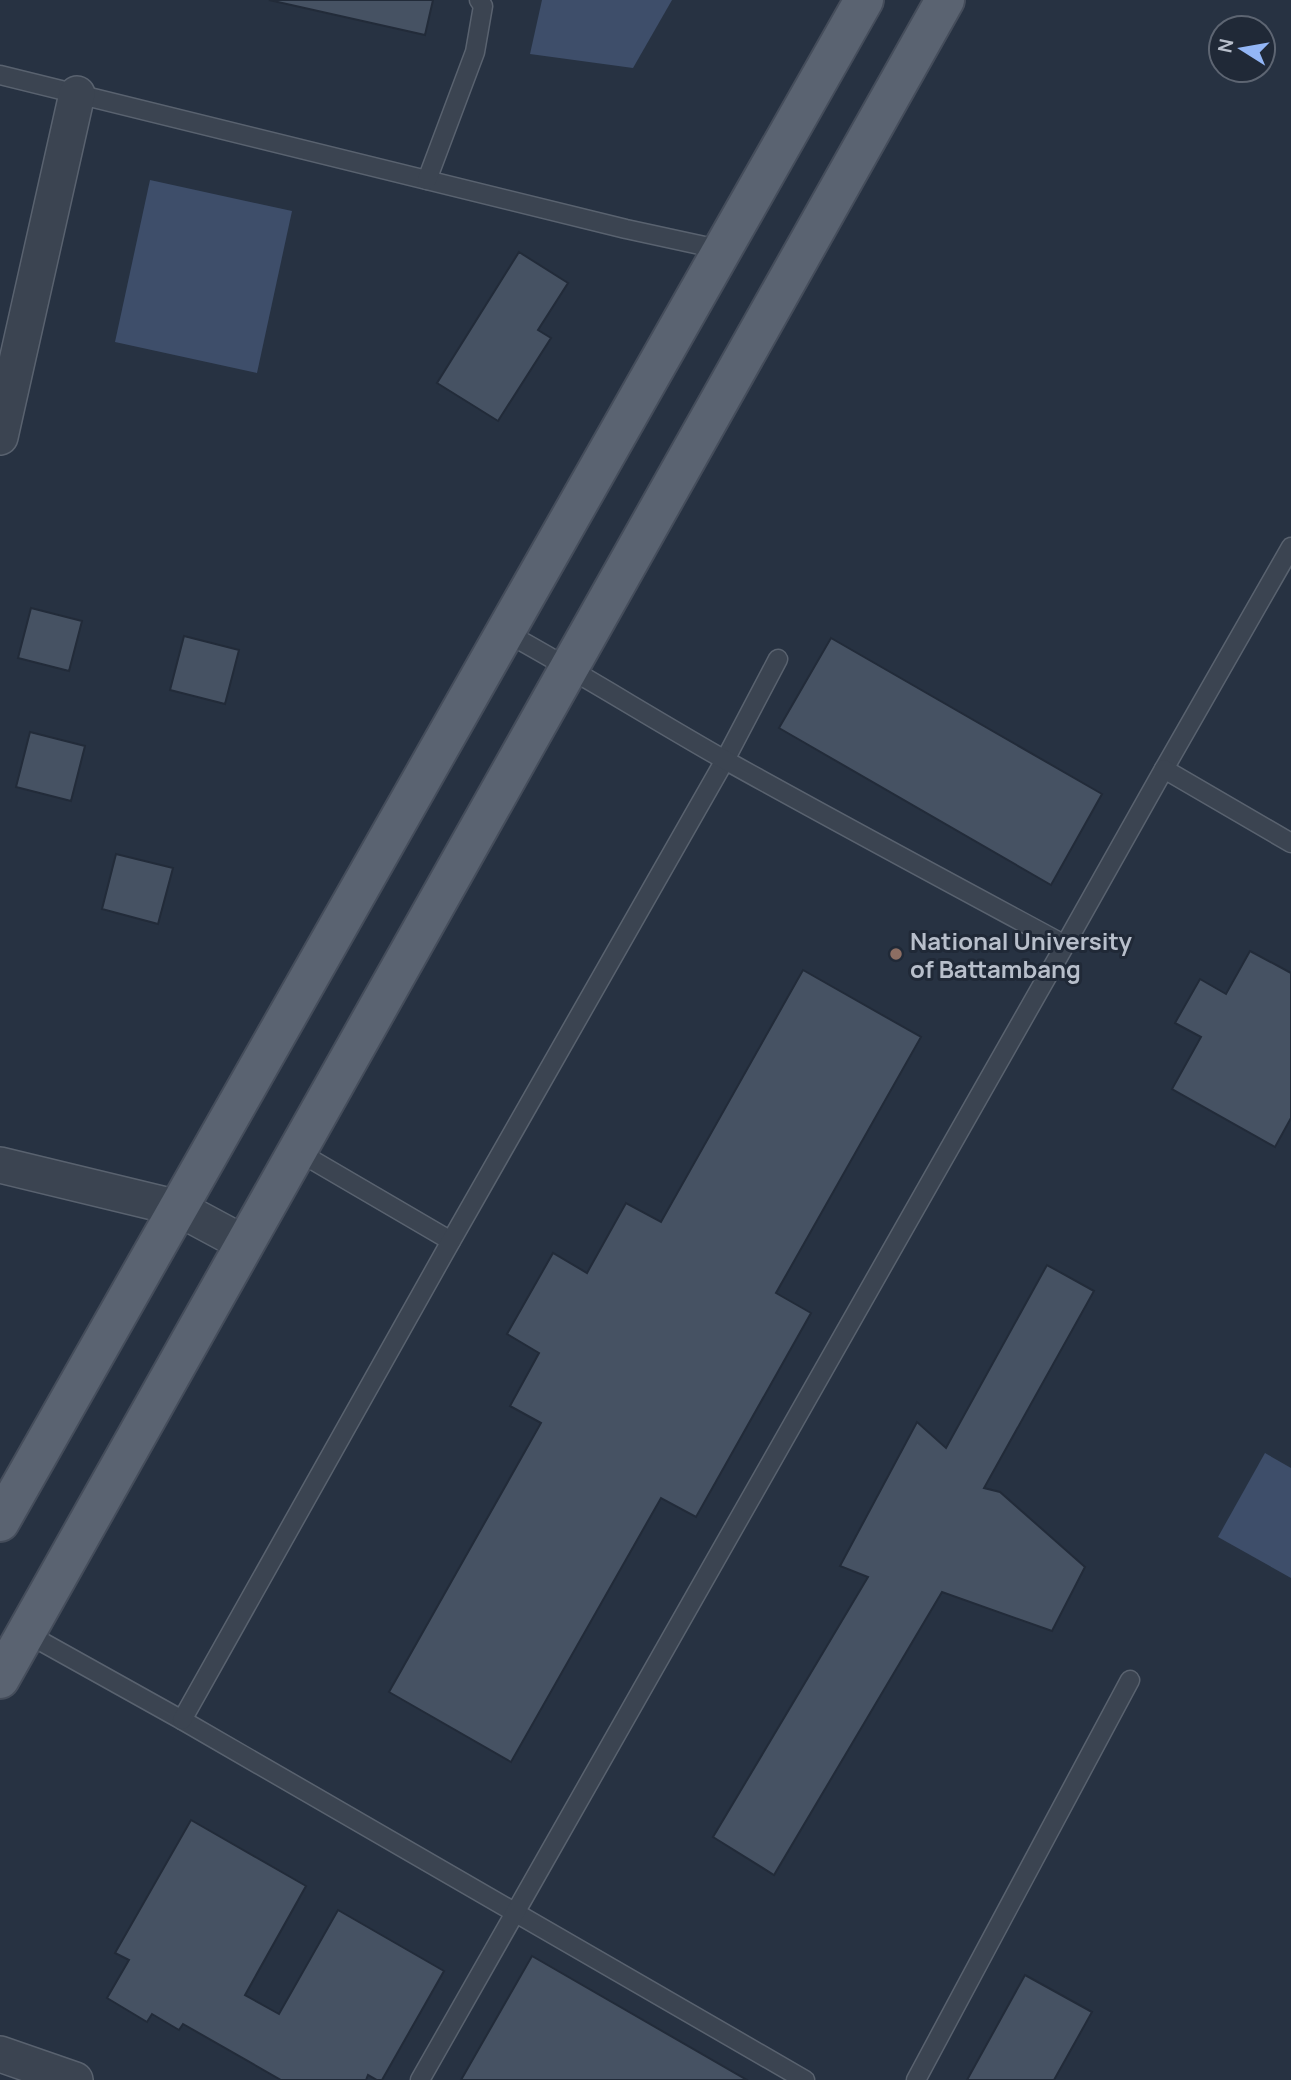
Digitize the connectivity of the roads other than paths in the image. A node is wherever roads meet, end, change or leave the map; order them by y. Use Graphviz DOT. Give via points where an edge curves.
graph roads {
  1 [pos="479,0"];
  2 [pos="864,0"];
  3 [pos="945,0"];
  4 [pos="0,75"];
  5 [pos="76,94"];
  6 [pos="427,180"];
  7 [pos="723,250"];
  8 [pos="0,437"];
  9 [pos="1291,547"];
  10 [pos="505,632"];
  11 [pos="778,659"];
  12 [pos="569,667"];
  13 [pos="725,760"];
  14 [pos="1164,769"];
  15 [pos="1291,843"];
  16 [pos="1065,946"];
  17 [pos="297,1151"];
  18 [pos="0,1165"];
  19 [pos="178,1208"];
  20 [pos="451,1241"];
  21 [pos="245,1244"];
  22 [pos="0,1522"];
  23 [pos="26,1633"];
  24 [pos="0,1679"];
  25 [pos="1130,1679"];
  26 [pos="182,1720"];
  27 [pos="516,1912"];
  28 [pos="0,2054"];
  29 [pos="75,2080"];
  30 [pos="420,2080"];
  31 [pos="805,2080"];
  32 [pos="916,2080"];
  1 -- 6 [label="lane" via="483,6 475,52"];
  2 -- 7 [label="main road"];
  3 -- 12 [label="main road"];
  4 -- 5 [label="lane"];
  5 -- 6 [label="lane"];
  5 -- 8 [label="street"];
  6 -- 7 [label="lane"];
  7 -- 10 [label="main road"];
  9 -- 14 [label="lane"];
  10 -- 12 [label="lane"];
  10 -- 19 [label="main road"];
  11 -- 13 [label="lane"];
  12 -- 13 [label="lane"];
  12 -- 17 [label="main road"];
  13 -- 16 [label="lane"];
  13 -- 20 [label="lane"];
  14 -- 15 [label="lane"];
  14 -- 16 [label="lane"];
  16 -- 27 [label="lane"];
  17 -- 20 [label="lane"];
  17 -- 21 [label="main road"];
  18 -- 19 [label="street"];
  19 -- 21 [label="street"];
  19 -- 22 [label="main road"];
  20 -- 26 [label="lane"];
  21 -- 23 [label="main road"];
  23 -- 24 [label="main road"];
  23 -- 26 [label="lane"];
  25 -- 32 [label="lane"];
  26 -- 27 [label="lane"];
  27 -- 30 [label="lane"];
  27 -- 31 [label="lane"];
  28 -- 29 [label="street"];
}
